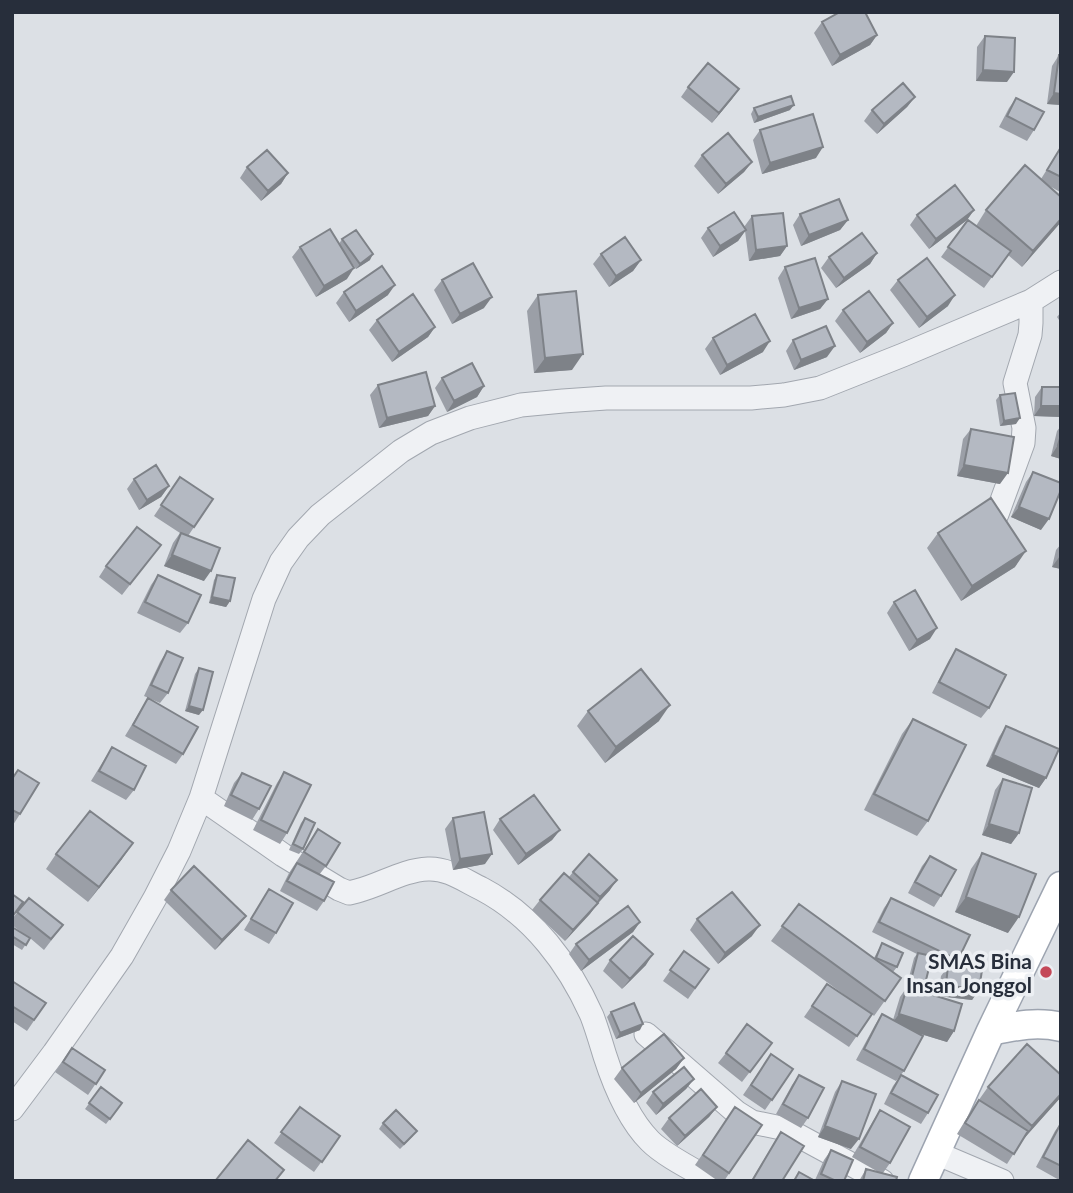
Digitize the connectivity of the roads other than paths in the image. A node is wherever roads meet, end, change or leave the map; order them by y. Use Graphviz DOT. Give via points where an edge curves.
graph roads {
  1 [pos="1061,282"];
  2 [pos="1031,301"];
  3 [pos="997,514"];
  4 [pos="201,798"];
  5 [pos="1061,886"];
  6 [pos="1061,1027"];
  7 [pos="991,1031"];
  8 [pos="646,1034"];
  9 [pos="12,1109"];
  10 [pos="936,1153"];
  11 [pos="713,1181"];
  12 [pos="882,1181"];
  13 [pos="923,1181"];
  14 [pos="1002,1181"];
  1 -- 2 [label="street"];
  2 -- 3 [label="street" via="1030,335 1015,383 1023,443"];
  2 -- 4 [label="street" via="820,388 751,398 607,398 521,405 431,433 320,515 281,562 264,599"];
  4 -- 9 [label="street" via="167,874 122,956"];
  4 -- 11 [label="street" via="339,889 357,891 431,869 448,872 495,896 546,940 569,972 592,1017 615,1087 650,1141"];
  5 -- 7 [label="main road"];
  6 -- 7 [label="main road" via="1021,1024"];
  7 -- 10 [label="main road"];
  8 -- 12 [label="street" via="752,1122 786,1129"];
  10 -- 13 [label="main road"];
  10 -- 14 [label="street"];
}
